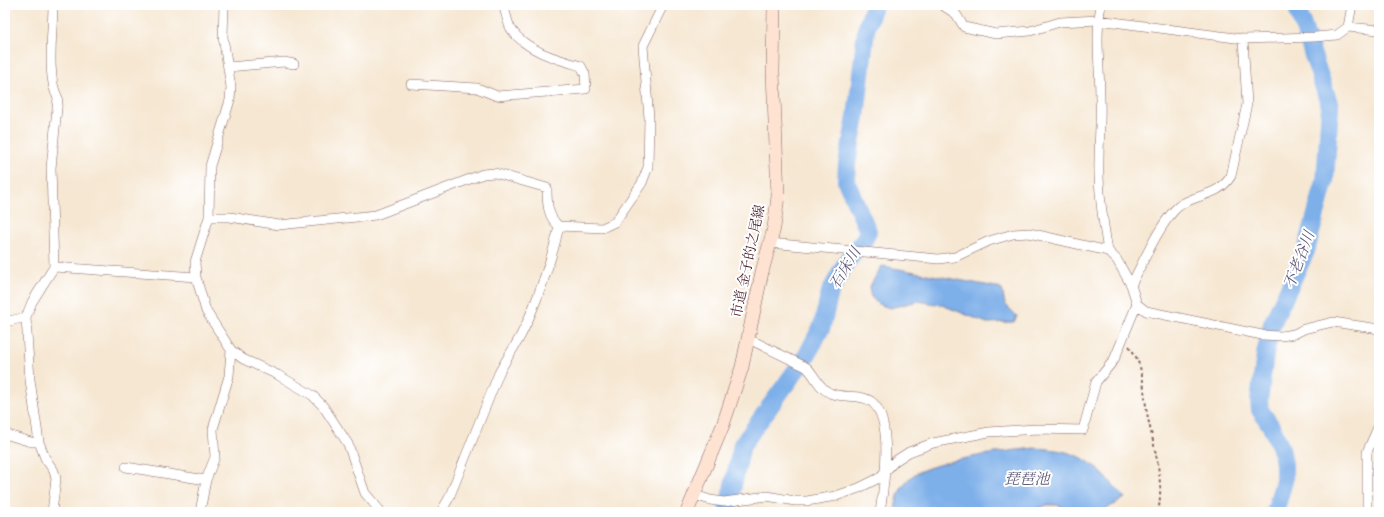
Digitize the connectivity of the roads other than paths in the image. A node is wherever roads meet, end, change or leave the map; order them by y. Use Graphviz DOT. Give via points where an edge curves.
graph roads {
  1 [pos="53,5"];
  2 [pos="224,5"];
  3 [pos="503,5"];
  4 [pos="663,5"];
  5 [pos="774,5"];
  6 [pos="942,5"];
  7 [pos="1101,5"];
  8 [pos="1352,5"];
  9 [pos="1098,20"];
  10 [pos="1348,27"];
  11 [pos="1379,30"];
  12 [pos="1243,39"];
  13 [pos="294,64"];
  14 [pos="228,67"];
  15 [pos="411,84"];
  16 [pos="209,217"];
  17 [pos="559,226"];
  18 [pos="770,243"];
  19 [pos="1108,251"];
  20 [pos="54,267"];
  21 [pos="196,277"];
  22 [pos="1131,285"];
  23 [pos="1137,304"];
  24 [pos="26,317"];
  25 [pos="5,322"];
  26 [pos="1379,329"];
  27 [pos="755,342"];
  28 [pos="231,350"];
  29 [pos="1379,425"];
  30 [pos="5,434"];
  31 [pos="40,442"];
  32 [pos="126,467"];
  33 [pos="885,472"];
  34 [pos="206,480"];
  35 [pos="695,495"];
  36 [pos="52,512"];
  37 [pos="200,512"];
  38 [pos="381,512"];
  39 [pos="441,512"];
  40 [pos="687,512"];
  41 [pos="880,512"];
  42 [pos="1367,512"];
  1 -- 20 [label="street" via="51,71 54,92 58,98 51,168"];
  2 -- 14 [label="street" via="224,37"];
  3 -- 15 [label="street" via="510,27 519,38 551,58 581,66 585,74 586,89 498,96 477,88"];
  4 -- 17 [label="street" via="643,46 649,118 648,167 642,183 615,222 602,228"];
  5 -- 18 [label="street, 市道 金子的之尾線" via="773,72 778,196"];
  6 -- 9 [label="street" via="956,14 964,27 996,34 1030,31 1060,22"];
  7 -- 9 [label="street"];
  8 -- 10 [label="street"];
  9 -- 12 [label="street"];
  9 -- 19 [label="street" via="1101,123 1099,168 1101,210"];
  10 -- 11 [label="street"];
  10 -- 12 [label="street" via="1337,35"];
  12 -- 22 [label="street" via="1247,104 1231,176 1225,186 1179,206 1168,218"];
  13 -- 14 [label="street" via="284,62"];
  14 -- 16 [label="street" via="230,100 210,166"];
  16 -- 17 [label="street" via="230,217 279,224 376,214 475,176 495,173 547,188 548,206"];
  16 -- 21 [label="street" via="197,254"];
  17 -- 39 [label="street" via="522,334 499,373"];
  18 -- 19 [label="street" via="938,258 955,257 989,241 1012,234 1029,233"];
  18 -- 35 [label="street, 市道 金子的之尾線" via="742,367 723,425"];
  19 -- 22 [label="street" via="1117,260"];
  20 -- 21 [label="street"];
  20 -- 24 [label="street" via="32,302"];
  21 -- 28 [label="street" via="206,311"];
  22 -- 23 [label="street"];
  23 -- 26 [label="street" via="1146,311 1262,335 1281,336 1333,322"];
  23 -- 33 [label="street" via="1114,360 1096,382 1083,430 989,432 933,443 895,461"];
  24 -- 25 [label="street"];
  24 -- 31 [label="street" via="30,380"];
  27 -- 33 [label="street" via="806,367 813,373 819,385 830,393 863,398 871,402 882,417"];
  28 -- 34 [label="street" via="229,376 213,429 215,457"];
  28 -- 38 [label="street" via="312,395 323,406 348,444 365,493"];
  29 -- 42 [label="street" via="1367,452"];
  30 -- 31 [label="street" via="31,442"];
  31 -- 36 [label="street" via="56,480"];
  32 -- 34 [label="street"];
  33 -- 35 [label="street" via="879,478 836,496 807,501 767,496 724,502"];
  33 -- 41 [label="street"];
  34 -- 37 [label="street"];
  35 -- 40 [label="street, 市道 金子的之尾線"];
}
